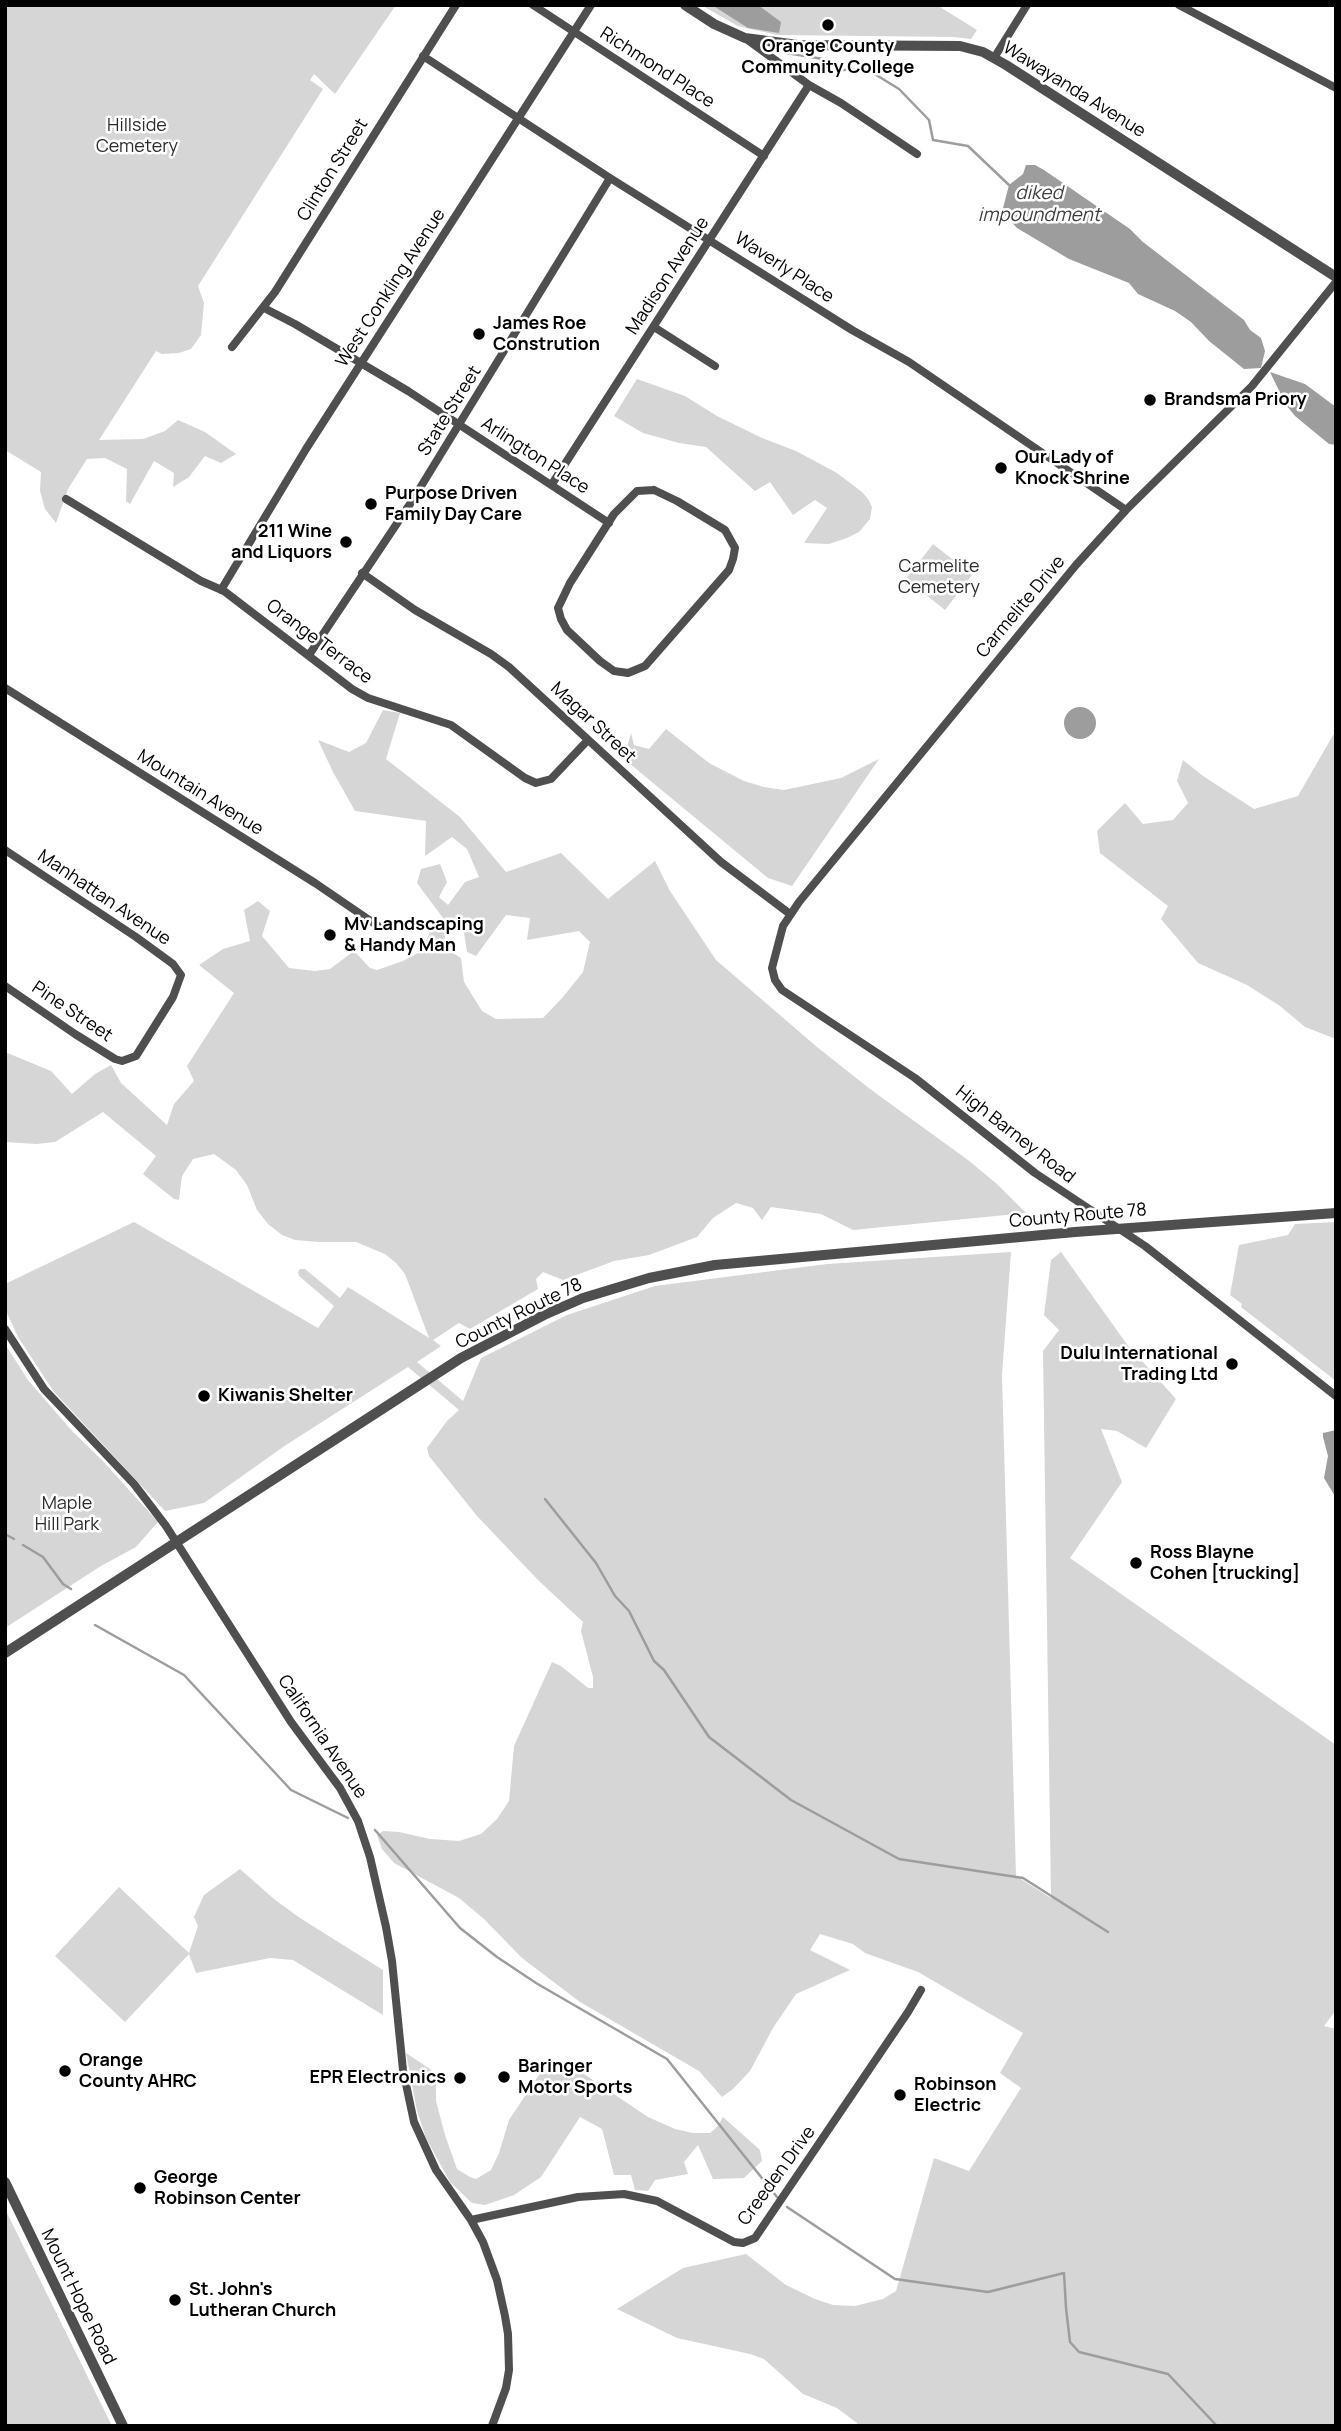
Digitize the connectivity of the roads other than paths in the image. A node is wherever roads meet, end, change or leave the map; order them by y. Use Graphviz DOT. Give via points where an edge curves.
graph roads {
  1 [pos="456,5"];
  2 [pos="533,5"];
  3 [pos="591,5"];
  4 [pos="685,5"];
  5 [pos="1027,5"];
  6 [pos="1179,5"];
  7 [pos="573,33"];
  8 [pos="745,38"];
  9 [pos="423,57"];
  10 [pos="994,58"];
  11 [pos="809,85"];
  12 [pos="1336,88"];
  13 [pos="519,118"];
  14 [pos="917,154"];
  15 [pos="764,156"];
  16 [pos="610,178"];
  17 [pos="711,240"];
  18 [pos="1336,279"];
  19 [pos="264,308"];
  20 [pos="654,327"];
  21 [pos="232,347"];
  22 [pos="362,363"];
  23 [pos="715,366"];
  24 [pos="459,425"];
  25 [pos="552,484"];
  26 [pos="66,499"];
  27 [pos="1126,510"];
  28 [pos="609,523"];
  29 [pos="362,573"];
  30 [pos="221,590"];
  31 [pos="309,654"];
  32 [pos="5,688"];
  33 [pos="587,741"];
  34 [pos="5,850"];
  35 [pos="790,914"];
  36 [pos="378,926"];
  37 [pos="774,978"];
  38 [pos="5,986"];
  39 [pos="122,1061"];
  40 [pos="1336,1213"];
  41 [pos="1118,1228"];
  42 [pos="5,1329"];
  43 [pos="1336,1396"];
  44 [pos="176,1542"];
  45 [pos="5,1653"];
  46 [pos="920,1990"];
  47 [pos="5,2182"];
  48 [pos="471,2220"];
  49 [pos="123,2426"];
  50 [pos="492,2426"];
  1 -- 9 [label="street, Clinton Street"];
  2 -- 7 [label="street, Richmond Place"];
  3 -- 7 [label="street, West Conkling Avenue"];
  4 -- 8 [label="street, Wawayanda Avenue"];
  5 -- 10 [label="street"];
  6 -- 12 [label="street"];
  7 -- 13 [label="street, West Conkling Avenue"];
  7 -- 15 [label="street, Richmond Place"];
  8 -- 10 [label="street, Wawayanda Avenue" via="798,45 960,46"];
  8 -- 11 [label="street"];
  9 -- 13 [label="street, Waverly Place"];
  9 -- 19 [label="street, Clinton Street"];
  10 -- 18 [label="street, Wawayanda Avenue"];
  11 -- 14 [label="street"];
  11 -- 15 [label="street, Madison Avenue"];
  13 -- 16 [label="street, Waverly Place"];
  13 -- 22 [label="street, West Conkling Avenue"];
  15 -- 17 [label="street, Madison Avenue"];
  16 -- 17 [label="street, Waverly Place"];
  16 -- 24 [label="street, State Street"];
  17 -- 20 [label="street, Madison Avenue"];
  17 -- 27 [label="street, Waverly Place" via="909,362"];
  18 -- 27 [label="street, Carmelite Drive" via="1252,386"];
  19 -- 21 [label="street, Clinton Street"];
  19 -- 22 [label="street, Arlington Place"];
  20 -- 23 [label="street"];
  20 -- 25 [label="street, Madison Avenue"];
  22 -- 24 [label="street, Arlington Place"];
  22 -- 30 [label="street, West Conkling Avenue"];
  24 -- 25 [label="street, Arlington Place"];
  24 -- 29 [label="street, State Street"];
  25 -- 28 [label="street, Arlington Place"];
  26 -- 30 [label="street, Orange Terrace"];
  27 -- 35 [label="street, Carmelite Drive"];
  28 -- 28 [label="street" via="637,491 654,491 725,530 735,548 729,570 645,666 628,673 600,662 567,630 558,611"];
  29 -- 31 [label="street, State Street"];
  29 -- 33 [label="street, Magar Street" via="509,667"];
  30 -- 31 [label="street, Orange Terrace"];
  31 -- 33 [label="street, Orange Terrace" via="352,689 451,725 536,783 551,779"];
  32 -- 36 [label="street, Mountain Avenue"];
  33 -- 35 [label="street, Magar Street" via="721,862"];
  34 -- 39 [label="street, Manhattan Avenue" via="136,937 181,975 173,998 136,1056"];
  35 -- 37 [label="street, Carmelite Drive" via="773,958"];
  37 -- 41 [label="street, High Barney Road" via="789,996 900,1066 1035,1173"];
  38 -- 39 [label="street, Pine Street"];
  40 -- 41 [label="street, County Route 78"];
  41 -- 43 [label="street, High Barney Road"];
  41 -- 44 [label="street, County Route 78" via="715,1265 583,1298 461,1358"];
  42 -- 44 [label="street, California Avenue" via="44,1389 134,1484"];
  44 -- 45 [label="street, County Route 78"];
  44 -- 48 [label="street, California Avenue" via="358,1821 386,1927 414,2122 436,2170"];
  46 -- 48 [label="street, Creeden Drive" via="763,2230 748,2241 734,2242 657,2201 634,2194 578,2197"];
  47 -- 49 [label="street, Mount Hope Road"];
  48 -- 50 [label="street, California Avenue" via="491,2264 508,2334 506,2388"];
}
